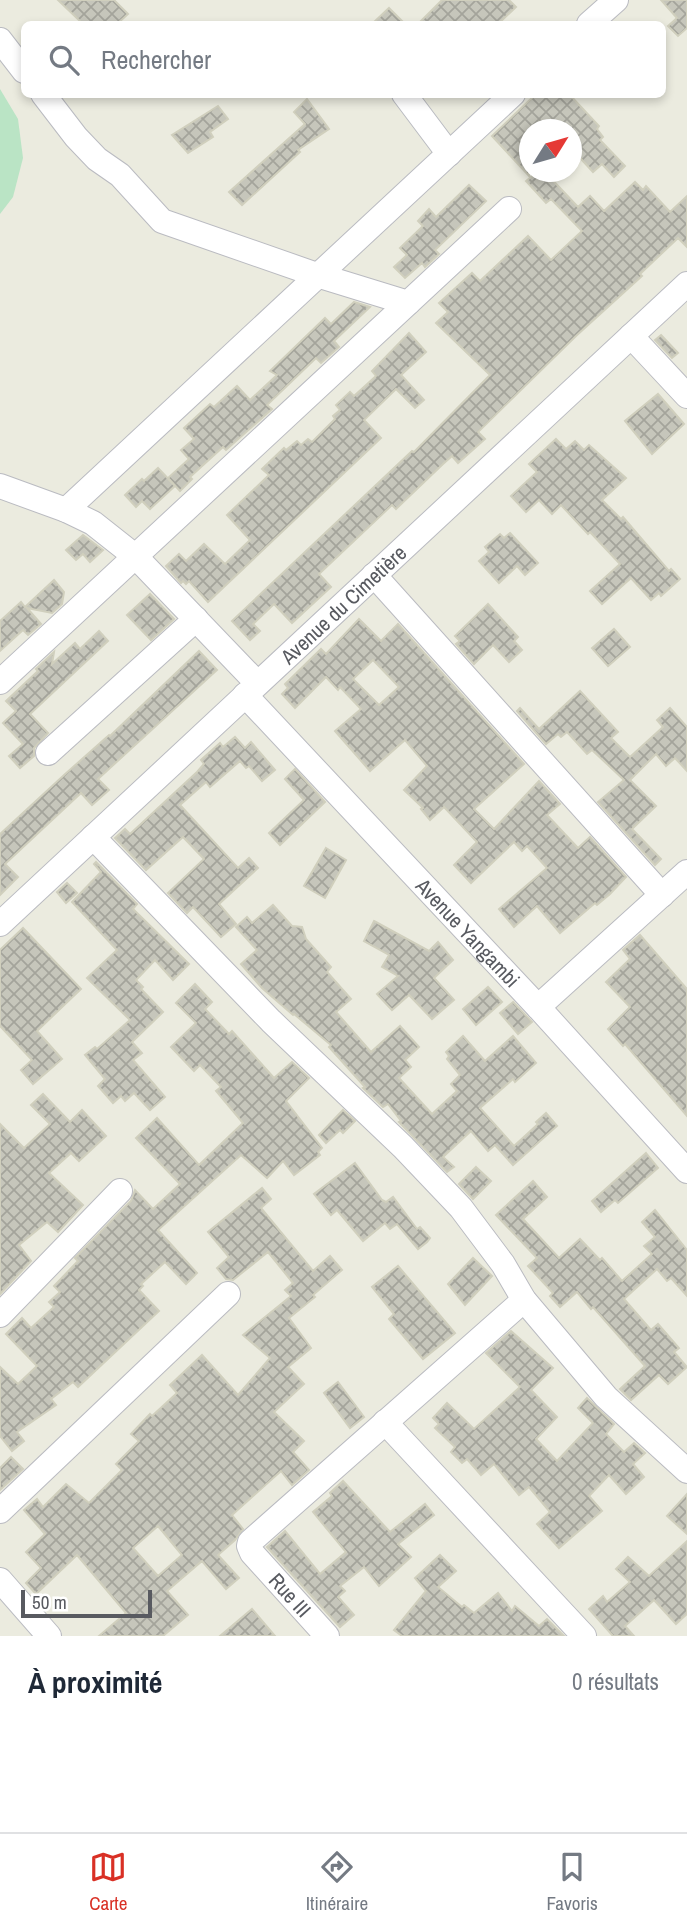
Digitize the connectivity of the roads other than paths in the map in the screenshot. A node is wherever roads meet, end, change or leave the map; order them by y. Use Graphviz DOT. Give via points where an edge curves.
graph roads {
  1 [pos="616,0"];
  2 [pos="592,21"];
  3 [pos="0,40"];
  4 [pos="21,67"];
  5 [pos="46,98"];
  6 [pos="407,98"];
  7 [pos="509,98"];
  8 [pos="449,154"];
  9 [pos="509,209"];
  10 [pos="317,275"];
  11 [pos="687,284"];
  12 [pos="408,303"];
  13 [pos="631,336"];
  14 [pos="687,396"];
  15 [pos="0,486"];
  16 [pos="66,510"];
  17 [pos="136,557"];
  18 [pos="374,575"];
  19 [pos="196,620"];
  20 [pos="0,682"];
  21 [pos="251,689"];
  22 [pos="48,753"];
  23 [pos="93,837"];
  24 [pos="687,872"];
  25 [pos="662,895"];
  26 [pos="0,924"];
  27 [pos="538,1007"];
  28 [pos="687,1171"];
  29 [pos="120,1191"];
  30 [pos="228,1294"];
  31 [pos="524,1300"];
  32 [pos="0,1315"];
  33 [pos="386,1422"];
  34 [pos="687,1471"];
  35 [pos="0,1511"];
  36 [pos="0,1580"];
  37 [pos="50,1636"];
  38 [pos="327,1636"];
  39 [pos="584,1636"];
  1 -- 2 [label="street"];
  3 -- 4 [label="street"];
  5 -- 10 [label="street" via="76,137 120,175 162,221"];
  6 -- 8 [label="street"];
  7 -- 8 [label="street"];
  8 -- 10 [label="street"];
  9 -- 12 [label="street"];
  10 -- 12 [label="street"];
  10 -- 16 [label="street"];
  11 -- 13 [label="street, Avenue du Cimetière"];
  12 -- 17 [label="street"];
  13 -- 14 [label="street"];
  13 -- 18 [label="street, Avenue du Cimetière"];
  15 -- 16 [label="street, Avenue Yangambi"];
  16 -- 17 [label="street, Avenue Yangambi" via="93,523"];
  17 -- 19 [label="street, Avenue Yangambi"];
  17 -- 20 [label="street"];
  18 -- 21 [label="street, Avenue du Cimetière"];
  18 -- 25 [label="street"];
  19 -- 21 [label="street, Avenue Yangambi"];
  19 -- 22 [label="street"];
  21 -- 23 [label="street, Avenue du Cimetière"];
  21 -- 27 [label="street, Avenue Yangambi"];
  23 -- 26 [label="street, Avenue du Cimetière"];
  23 -- 31 [label="street" via="461,1208"];
  24 -- 25 [label="street"];
  25 -- 27 [label="street"];
  27 -- 28 [label="street, Avenue Yangambi"];
  29 -- 32 [label="street"];
  30 -- 35 [label="street"];
  31 -- 33 [label="street"];
  31 -- 34 [label="street" via="606,1397"];
  33 -- 38 [label="street, Rue III" via="249,1546"];
  33 -- 39 [label="street"];
  36 -- 37 [label="street"];
}
